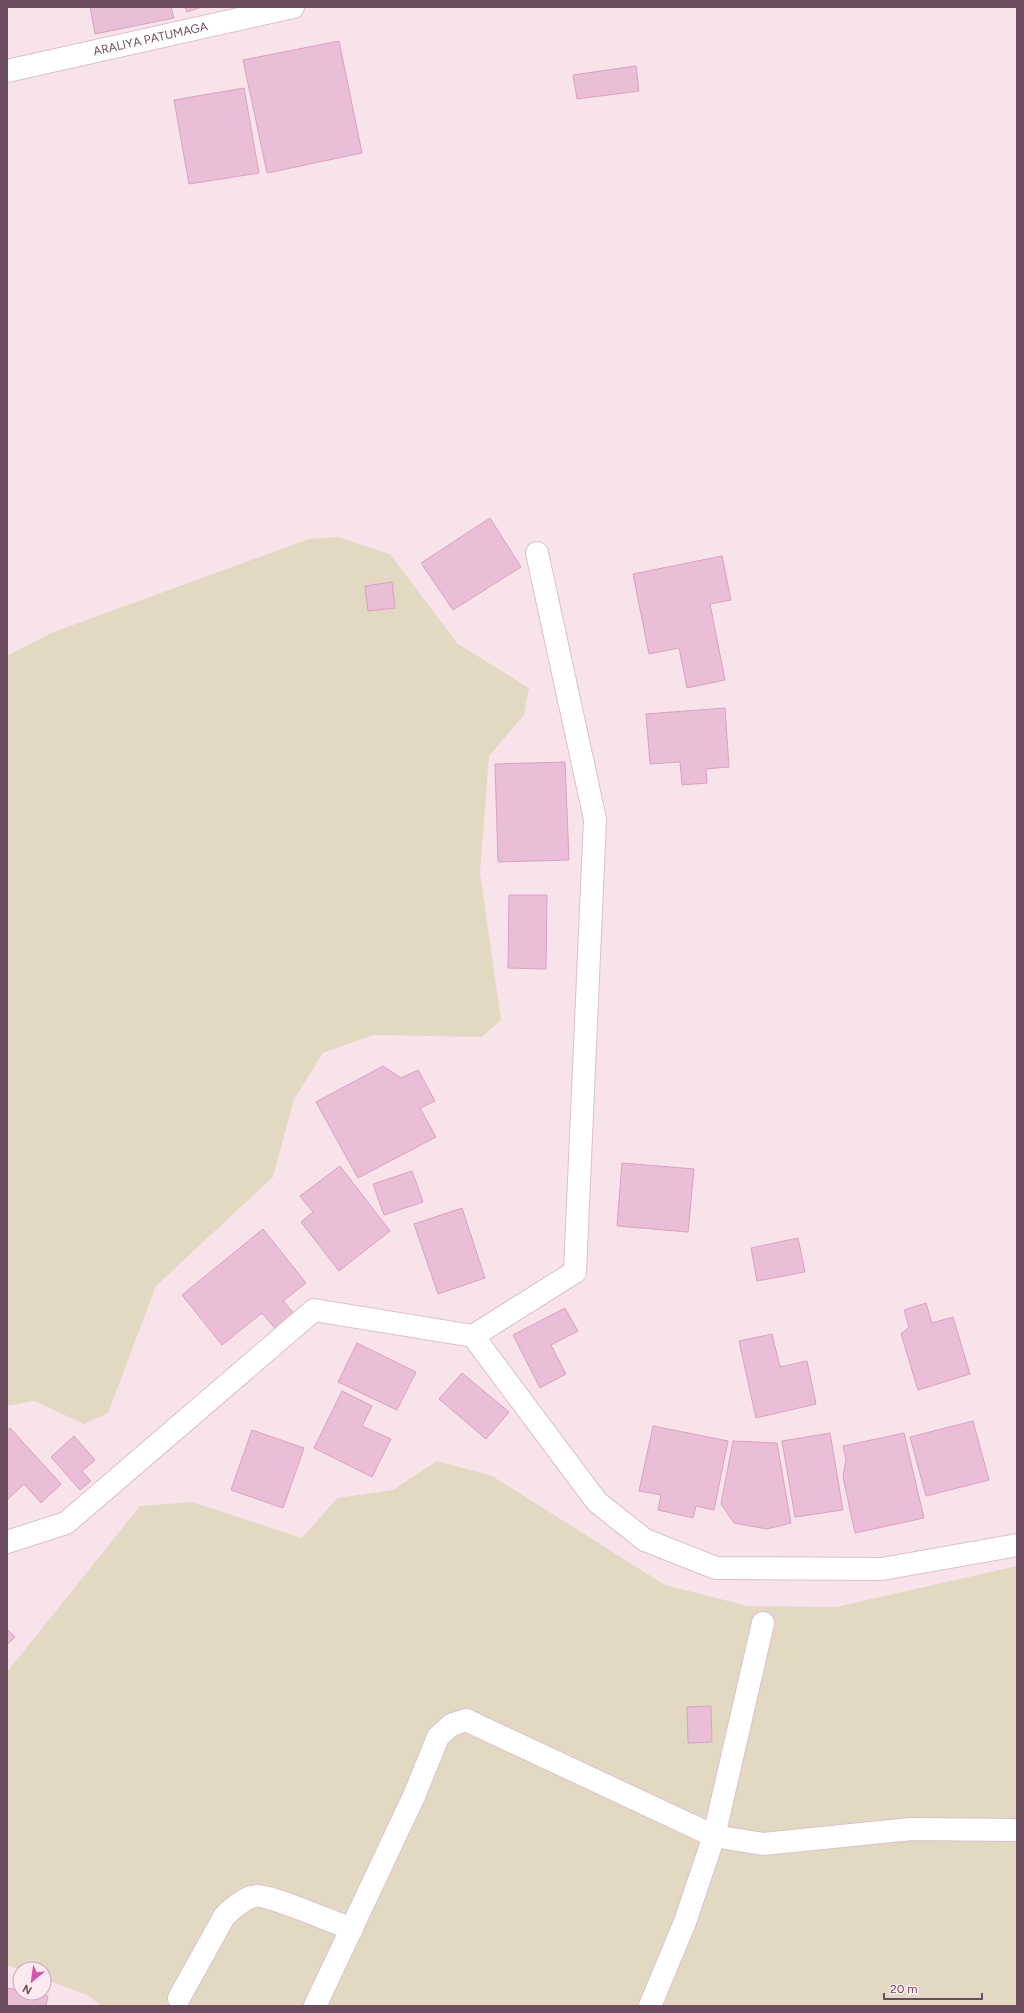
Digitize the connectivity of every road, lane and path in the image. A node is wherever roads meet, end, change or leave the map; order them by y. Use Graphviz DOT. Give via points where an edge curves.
graph roads {
  1 [pos="293,7"];
  2 [pos="7,71"];
  3 [pos="537,553"];
  4 [pos="473,1336"];
  5 [pos="7,1542"];
  6 [pos="1017,1545"];
  7 [pos="764,1622"];
  8 [pos="1016,1830"];
  9 [pos="714,1836"];
  10 [pos="352,1930"];
  11 [pos="179,1998"];
  12 [pos="316,2006"];
  13 [pos="650,2006"];
  1 -- 2 [label="street, ARALIYA PATUMAGA"];
  3 -- 4 [label="street" via="595,820 575,1272"];
  4 -- 5 [label="street" via="314,1310 66,1523"];
  4 -- 6 [label="street" via="597,1502 646,1540 716,1568 882,1569"];
  7 -- 9 [label="street"];
  8 -- 9 [label="street" via="911,1829 763,1844"];
  9 -- 10 [label="street" via="466,1720 451,1725 438,1737 414,1796"];
  9 -- 13 [label="street" via="685,1922"];
  10 -- 11 [label="street" via="274,1899 254,1896 232,1908 224,1917"];
  10 -- 12 [label="street"];
}
